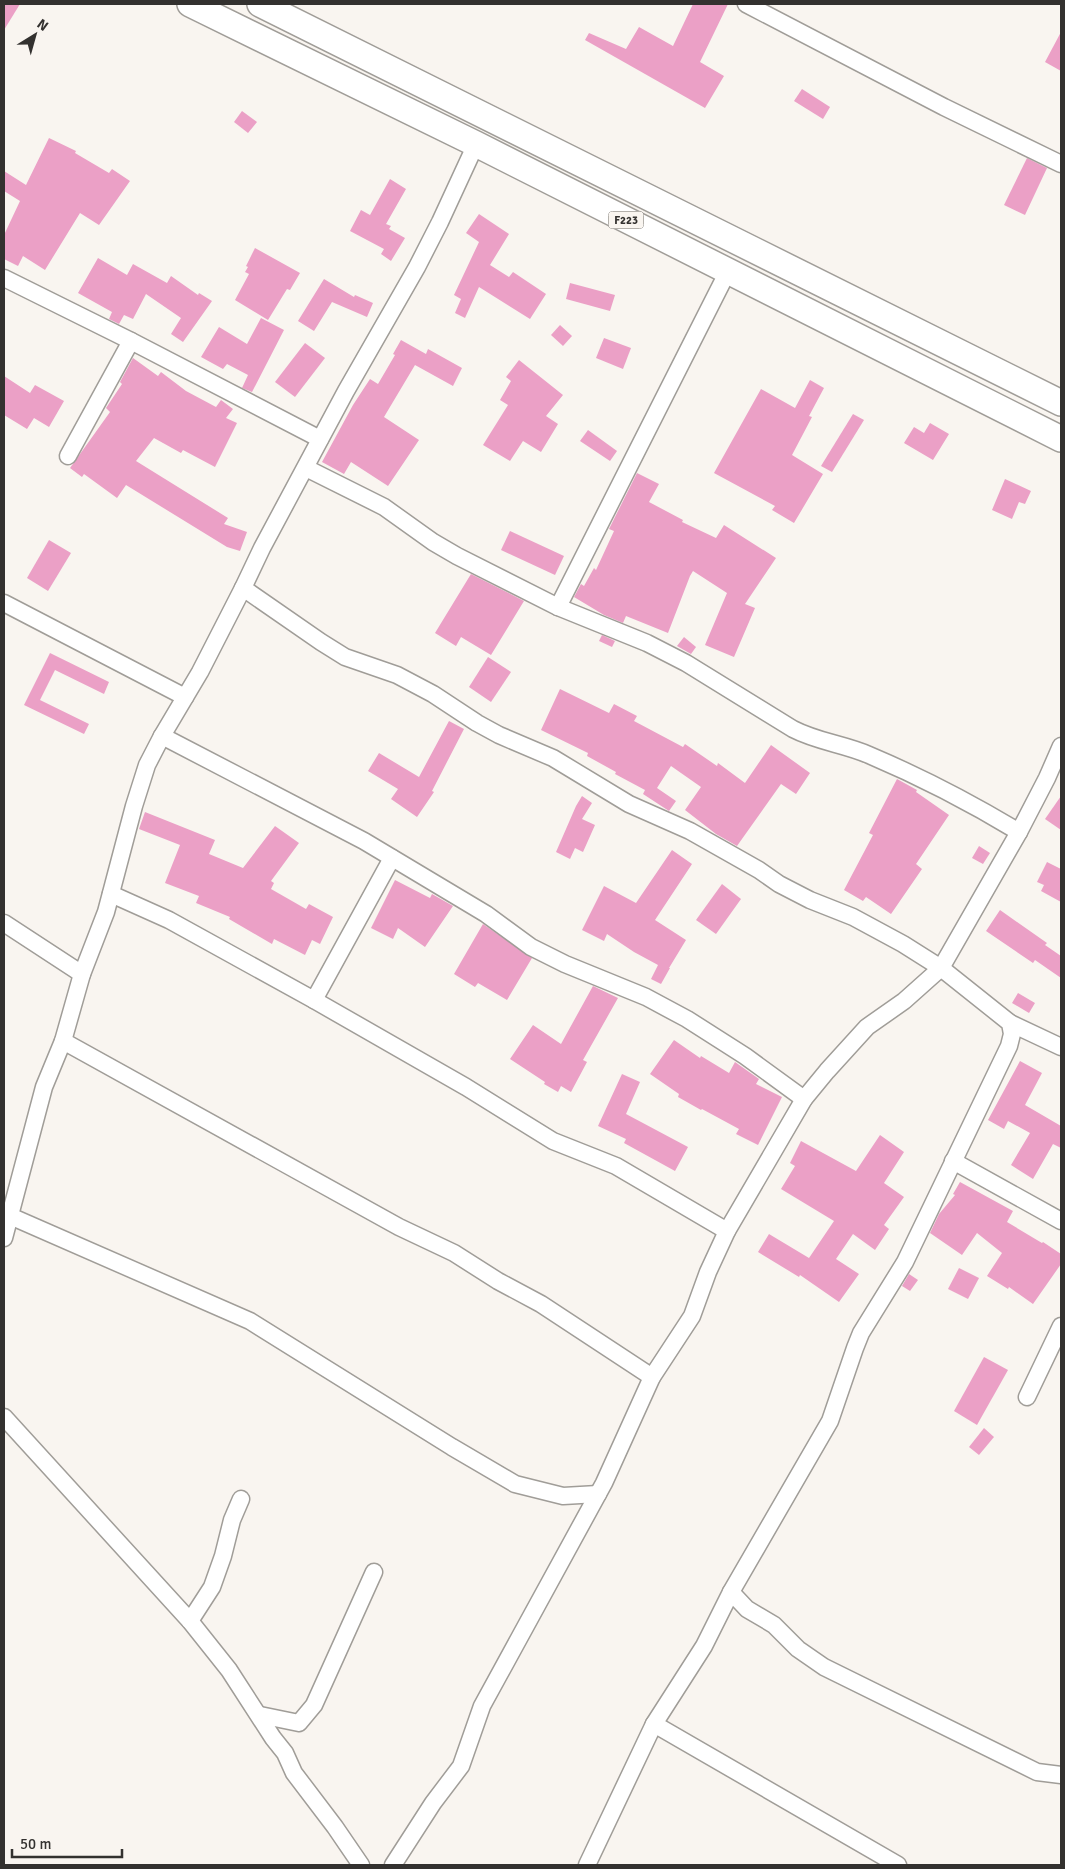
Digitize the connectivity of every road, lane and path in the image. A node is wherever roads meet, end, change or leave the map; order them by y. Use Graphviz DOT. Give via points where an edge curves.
graph roads {
  1 [pos="190,4"];
  2 [pos="260,4"];
  3 [pos="746,4"];
  4 [pos="476,144"];
  5 [pos="1061,164"];
  6 [pos="728,271"];
  7 [pos="4,278"];
  8 [pos="131,341"];
  9 [pos="1061,403"];
  10 [pos="320,439"];
  11 [pos="1061,439"];
  12 [pos="68,456"];
  13 [pos="306,468"];
  14 [pos="243,588"];
  15 [pos="4,603"];
  16 [pos="558,607"];
  17 [pos="185,697"];
  18 [pos="162,736"];
  19 [pos="1061,746"];
  20 [pos="1019,832"];
  21 [pos="392,858"];
  22 [pos="111,894"];
  23 [pos="4,923"];
  24 [pos="941,968"];
  25 [pos="82,974"];
  26 [pos="314,1000"];
  27 [pos="1010,1023"];
  28 [pos="63,1041"];
  29 [pos="1061,1047"];
  30 [pos="804,1099"];
  31 [pos="953,1161"];
  32 [pos="10,1216"];
  33 [pos="1061,1221"];
  34 [pos="727,1231"];
  35 [pos="4,1238"];
  36 [pos="1061,1326"];
  37 [pos="652,1377"];
  38 [pos="1027,1397"];
  39 [pos="4,1417"];
  40 [pos="598,1494"];
  41 [pos="241,1499"];
  42 [pos="374,1572"];
  43 [pos="731,1592"];
  44 [pos="190,1621"];
  45 [pos="260,1715"];
  46 [pos="654,1724"];
  47 [pos="1061,1776"];
  48 [pos="361,1865"];
  49 [pos="393,1865"];
  50 [pos="587,1865"];
  51 [pos="898,1865"];
  1 -- 4 [label="main road, F223"];
  2 -- 9 [label="main road, F223"];
  3 -- 5 [label="street" via="935,103"];
  4 -- 6 [label="main road, F223"];
  4 -- 10 [label="street" via="421,259"];
  6 -- 11 [label="main road, F223"];
  6 -- 16 [label="street"];
  7 -- 8 [label="street"];
  8 -- 10 [label="street"];
  8 -- 12 [label="street"];
  10 -- 13 [label="street"];
  13 -- 14 [label="street"];
  13 -- 16 [label="street" via="384,507 457,556"];
  14 -- 17 [label="street"];
  14 -- 24 [label="street" via="345,657 397,675 499,735 553,758 629,804 690,831 779,884 867,924"];
  15 -- 17 [label="street"];
  16 -- 20 [label="street" via="647,643 686,663 810,738 866,754 975,805"];
  17 -- 18 [label="street"];
  18 -- 21 [label="street"];
  18 -- 22 [label="street" via="147,765 136,798"];
  19 -- 20 [label="street"];
  20 -- 24 [label="street"];
  21 -- 26 [label="street"];
  21 -- 30 [label="street" via="486,914 531,947 646,997 687,1019"];
  22 -- 25 [label="street"];
  22 -- 26 [label="street" via="169,920"];
  23 -- 25 [label="street"];
  24 -- 27 [label="street"];
  24 -- 30 [label="street" via="904,1001 867,1027"];
  25 -- 28 [label="street"];
  26 -- 34 [label="street" via="553,1141 616,1166"];
  27 -- 29 [label="street"];
  27 -- 31 [label="street" via="1009,1046"];
  28 -- 32 [label="street" via="44,1087"];
  28 -- 37 [label="street" via="399,1227 454,1253 541,1304"];
  30 -- 34 [label="street"];
  31 -- 33 [label="street"];
  31 -- 43 [label="street" via="905,1262 861,1333 830,1421"];
  32 -- 35 [label="street"];
  32 -- 40 [label="street" via="250,1321 516,1484 563,1496"];
  34 -- 37 [label="street" via="692,1316"];
  36 -- 38 [label="street"];
  37 -- 40 [label="street"];
  39 -- 44 [label="street"];
  40 -- 49 [label="street" via="482,1706 460,1766"];
  41 -- 44 [label="street" via="212,1587"];
  42 -- 45 [label="street" via="314,1705 299,1723"];
  43 -- 46 [label="street" via="704,1646"];
  43 -- 47 [label="street" via="747,1609 774,1625 798,1649 824,1667 1037,1772"];
  44 -- 45 [label="street"];
  45 -- 48 [label="street" via="294,1772"];
  46 -- 50 [label="street"];
  46 -- 51 [label="street"];
}
